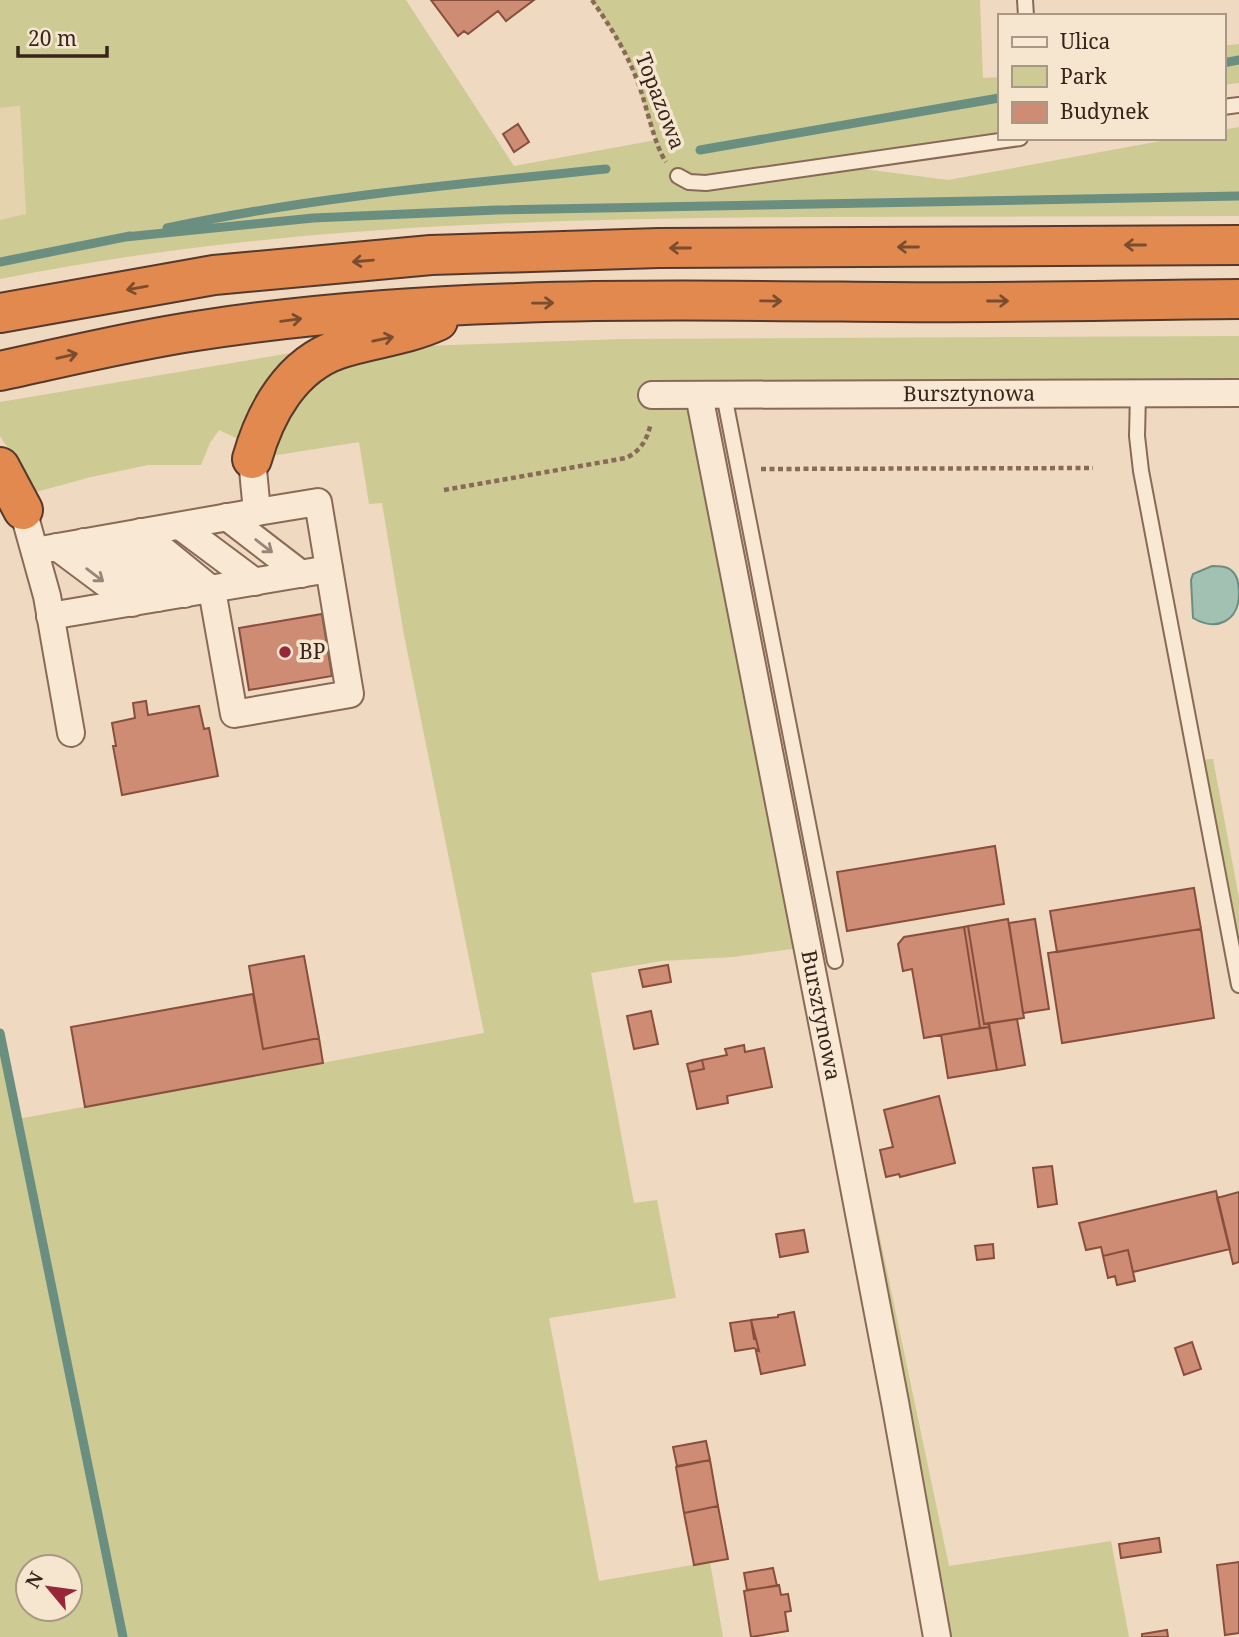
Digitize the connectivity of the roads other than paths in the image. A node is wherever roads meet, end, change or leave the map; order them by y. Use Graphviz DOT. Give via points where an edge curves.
graph roads {
  1 [pos="1006,140"];
  2 [pos="678,176"];
  3 [pos="1239,245"];
  4 [pos="1239,299"];
  5 [pos="475,305"];
  6 [pos="0,313"];
  7 [pos="0,371"];
  8 [pos="1138,393"];
  9 [pos="1239,393"];
  10 [pos="653,395"];
  11 [pos="711,395"];
  12 [pos="252,459"];
  13 [pos="0,467"];
  14 [pos="23,510"];
  15 [pos="257,512"];
  16 [pos="181,525"];
  17 [pos="111,538"];
  18 [pos="84,542"];
  19 [pos="46,549"];
  20 [pos="329,569"];
  21 [pos="255,582"];
  22 [pos="184,594"];
  23 [pos="144,601"];
  24 [pos="50,616"];
  25 [pos="71,733"];
  26 [pos="835,961"];
  27 [pos="1239,985"];
  28 [pos="937,1637"];
  1 -- 2 [label="lane" via="706,183"];
  3 -- 6 [label="highway, one-way" via="659,248 431,255 214,275"];
  5 -- 4 [label="highway, one-way"];
  7 -- 5 [label="highway, one-way" via="197,331"];
  12 -- 5 [label="highway, one-way" via="282,391 305,367 339,349 416,332"];
  8 -- 9 [label="street, Bursztynowa"];
  8 -- 11 [label="street, Bursztynowa"];
  8 -- 27 [label="lane" via="1136,436 1141,471"];
  10 -- 11 [label="street, Bursztynowa"];
  11 -- 26 [label="lane" via="738,470"];
  11 -- 28 [label="street, Bursztynowa"];
  12 -- 15 [label="street"];
  13 -- 14 [label="highway"];
  14 -- 19 [label="street"];
  15 -- 16 [label="street"];
  15 -- 20 [label="street" via="318,502"];
  16 -- 17 [label="street"];
  16 -- 21 [label="street, one-way"];
  16 -- 21 [label="street"];
  16 -- 21 [label="street"];
  17 -- 18 [label="street"];
  17 -- 22 [label="street"];
  18 -- 19 [label="street"];
  18 -- 23 [label="street"];
  19 -- 23 [label="street, one-way"];
  19 -- 24 [label="street"];
  20 -- 21 [label="street"];
  20 -- 21 [label="street" via="350,694 234,714"];
  21 -- 22 [label="street"];
  22 -- 23 [label="street"];
  23 -- 24 [label="street"];
  24 -- 25 [label="street"];
}
